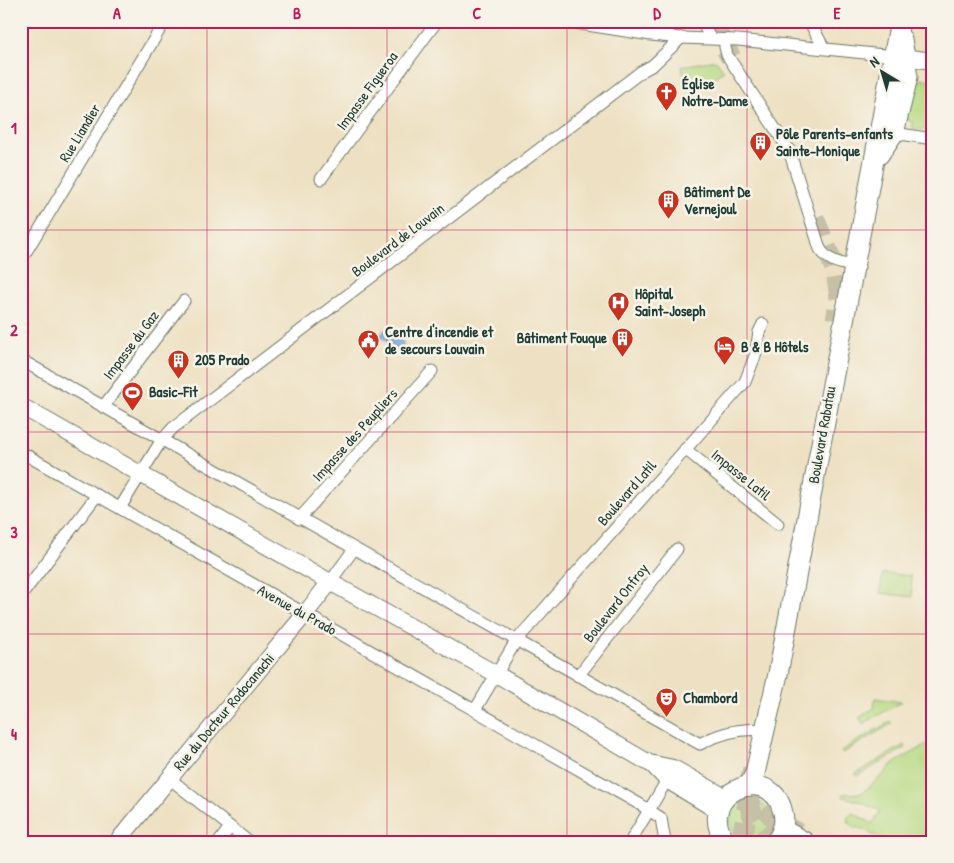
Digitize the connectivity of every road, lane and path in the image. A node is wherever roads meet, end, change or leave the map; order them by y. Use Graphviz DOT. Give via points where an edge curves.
graph roads {
  1 [pos="165,21"];
  2 [pos="437,21"];
  3 [pos="562,21"];
  4 [pos="663,21"];
  5 [pos="702,21"];
  6 [pos="809,21"];
  7 [pos="900,21"];
  8 [pos="676,38"];
  9 [pos="710,38"];
  10 [pos="725,39"];
  11 [pos="824,48"];
  12 [pos="899,57"];
  13 [pos="933,61"];
  14 [pos="889,79"];
  15 [pos="894,133"];
  16 [pos="933,139"];
  17 [pos="874,162"];
  18 [pos="321,179"];
  19 [pos="21,260"];
  20 [pos="858,267"];
  21 [pos="184,300"];
  22 [pos="762,324"];
  23 [pos="21,360"];
  24 [pos="432,371"];
  25 [pos="21,406"];
  26 [pos="103,407"];
  27 [pos="161,441"];
  28 [pos="685,449"];
  29 [pos="21,452"];
  30 [pos="141,474"];
  31 [pos="96,495"];
  32 [pos="120,508"];
  33 [pos="299,519"];
  34 [pos="778,524"];
  35 [pos="354,549"];
  36 [pos="677,549"];
  37 [pos="330,582"];
  38 [pos="21,596"];
  39 [pos="306,614"];
  40 [pos="516,641"];
  41 [pos="496,674"];
  42 [pos="578,676"];
  43 [pos="771,708"];
  44 [pos="476,710"];
  45 [pos="763,730"];
  46 [pos="653,765"];
  47 [pos="169,778"];
  48 [pos="667,780"];
  49 [pos="757,788"];
  50 [pos="722,804"];
  51 [pos="648,810"];
  52 [pos="230,827"];
  53 [pos="21,836"];
  54 [pos="778,838"];
  55 [pos="26,842"];
  56 [pos="117,842"];
  57 [pos="219,842"];
  58 [pos="249,842"];
  59 [pos="630,842"];
  60 [pos="665,842"];
  61 [pos="726,842"];
  62 [pos="805,842"];
  1 -- 19 [label="street, Rue Liandier"];
  2 -- 18 [label="street, Impasse Figueroa"];
  3 -- 8 [label="street"];
  4 -- 8 [label="street"];
  5 -- 9 [label="street"];
  6 -- 11 [label="street"];
  7 -- 12 [label="main road, Boulevard Rabatau"];
  8 -- 9 [label="street"];
  8 -- 27 [label="street, Boulevard de Louvain" via="653,65 173,428"];
  9 -- 10 [label="street"];
  10 -- 11 [label="street"];
  10 -- 20 [label="street" via="727,55 790,150 815,237 824,256"];
  11 -- 12 [label="street"];
  12 -- 13 [label="main road"];
  12 -- 14 [label="main road, Boulevard Rabatau"];
  12 -- 15 [label="main road, Boulevard Rabatau" via="908,77"];
  14 -- 15 [label="street, Boulevard Rabatau" via="889,118"];
  14 -- 17 [label="main road, Boulevard Rabatau"];
  15 -- 16 [label="street"];
  15 -- 17 [label="main road, Boulevard Rabatau"];
  17 -- 20 [label="main road, Boulevard Rabatau"];
  20 -- 43 [label="main road, Boulevard Rabatau"];
  21 -- 26 [label="street, Impasse du Gaz"];
  22 -- 28 [label="street, Boulevard Latil" via="745,382"];
  23 -- 26 [label="street"];
  24 -- 33 [label="street, Impasse des Peupliers"];
  25 -- 30 [label="main road"];
  26 -- 27 [label="street"];
  27 -- 30 [label="street, Boulevard de Louvain"];
  27 -- 33 [label="street"];
  28 -- 34 [label="street, Impasse Latil"];
  28 -- 40 [label="street, Boulevard Latil"];
  29 -- 31 [label="street, Avenue du Prado"];
  30 -- 32 [label="street"];
  30 -- 37 [label="main road"];
  31 -- 32 [label="street, Avenue du Prado"];
  31 -- 38 [label="street"];
  32 -- 39 [label="street, Avenue du Prado"];
  33 -- 35 [label="street"];
  35 -- 37 [label="street"];
  35 -- 40 [label="street"];
  36 -- 42 [label="street, Boulevard Onfroy"];
  37 -- 39 [label="main road, Rue du Docteur Rodocanachi"];
  37 -- 41 [label="main road"];
  39 -- 44 [label="street, Avenue du Prado"];
  39 -- 47 [label="main road, Rue du Docteur Rodocanachi"];
  40 -- 41 [label="street, Boulevard Latil"];
  40 -- 42 [label="street"];
  41 -- 44 [label="street"];
  41 -- 46 [label="main road"];
  42 -- 45 [label="street" via="700,744 728,732"];
  43 -- 45 [label="main road, Boulevard Rabatau"];
  43 -- 49 [label="main road, Boulevard Rabatau" via="773,732 765,775"];
  44 -- 51 [label="street, Avenue du Prado"];
  45 -- 49 [label="main road, Boulevard Rabatau" via="754,773"];
  46 -- 48 [label="main road"];
  46 -- 50 [label="main road" via="673,768"];
  47 -- 52 [label="street"];
  47 -- 56 [label="main road, Rue du Docteur Rodocanachi"];
  48 -- 50 [label="main road"];
  48 -- 51 [label="street"];
  49 -- 50 [label="main road" via="737,789"];
  49 -- 54 [label="main road" via="777,798 780,804 784,817"];
  50 -- 61 [label="main road" via="718,827"];
  51 -- 59 [label="street"];
  51 -- 60 [label="street, Avenue du Prado" via="662,818"];
  52 -- 57 [label="street"];
  52 -- 58 [label="street"];
  53 -- 55 [label="street"];
  54 -- 62 [label="main road"];
}
